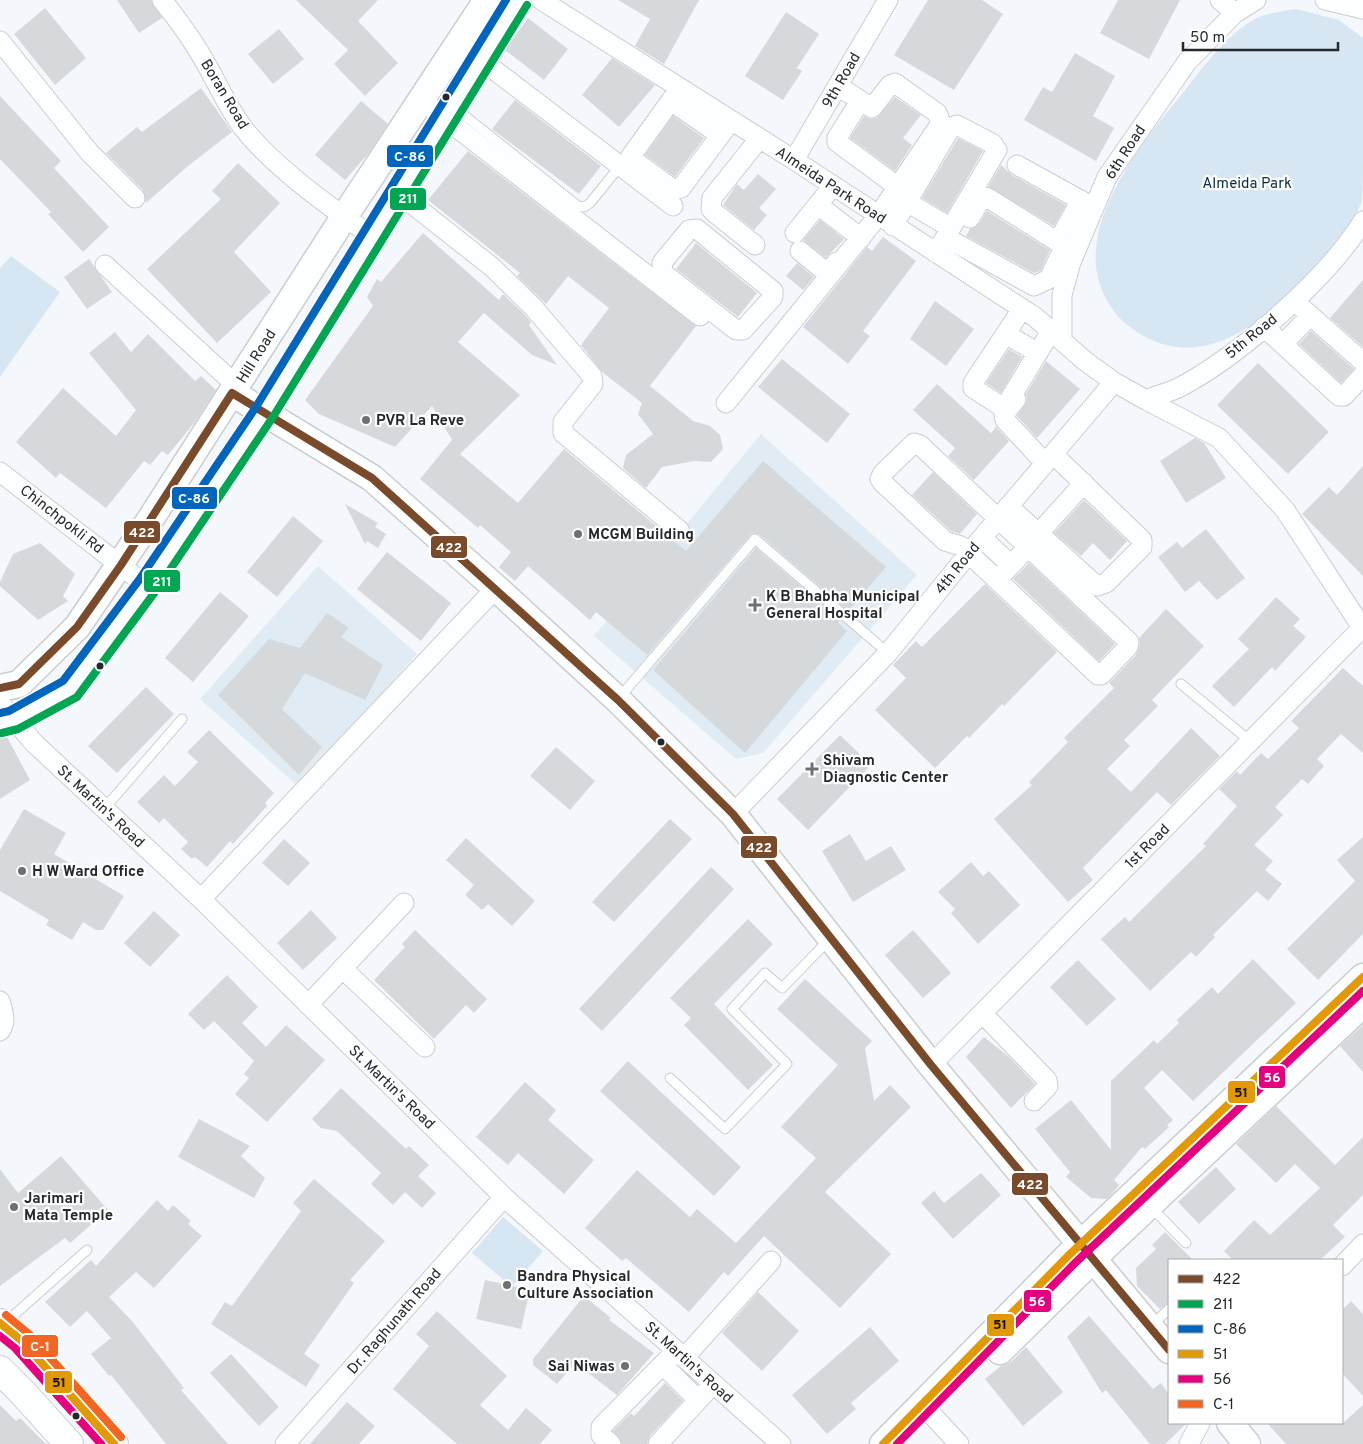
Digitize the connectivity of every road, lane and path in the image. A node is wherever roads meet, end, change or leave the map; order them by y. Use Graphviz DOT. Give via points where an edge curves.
graph roads {
  1 [pos="162,0"];
  2 [pos="487,0"];
  3 [pos="518,0"];
  4 [pos="541,0"];
  5 [pos="888,0"];
  6 [pos="1220,0"];
  7 [pos="1256,0"];
  8 [pos="1325,0"];
  9 [pos="1363,9"];
  10 [pos="1235,13"];
  11 [pos="0,41"];
  12 [pos="481,60"];
  13 [pos="838,86"];
  14 [pos="675,95"];
  15 [pos="421,100"];
  16 [pos="860,102"];
  17 [pos="449,112"];
  18 [pos="725,128"];
  19 [pos="759,139"];
  20 [pos="794,160"];
  21 [pos="1017,165"];
  22 [pos="620,166"];
  23 [pos="833,186"];
  24 [pos="398,193"];
  25 [pos="902,195"];
  26 [pos="135,198"];
  27 [pos="1087,203"];
  28 [pos="818,205"];
  29 [pos="1006,205"];
  30 [pos="673,206"];
  31 [pos="344,217"];
  32 [pos="886,221"];
  33 [pos="1363,221"];
  34 [pos="372,236"];
  35 [pos="954,236"];
  36 [pos="860,237"];
  37 [pos="754,245"];
  38 [pos="1069,245"];
  39 [pos="941,257"];
  40 [pos="105,265"];
  41 [pos="1294,301"];
  42 [pos="768,304"];
  43 [pos="1022,309"];
  44 [pos="700,316"];
  45 [pos="1310,316"];
  46 [pos="792,322"];
  47 [pos="1264,327"];
  48 [pos="1006,334"];
  49 [pos="1056,336"];
  50 [pos="1283,344"];
  51 [pos="1038,353"];
  52 [pos="1363,362"];
  53 [pos="1363,375"];
  54 [pos="1114,382"];
  55 [pos="234,390"];
  56 [pos="1146,400"];
  57 [pos="726,402"];
  58 [pos="264,412"];
  59 [pos="1049,458"];
  60 [pos="0,472"];
  61 [pos="1084,483"];
  62 [pos="999,512"];
  63 [pos="679,530"];
  64 [pos="982,538"];
  65 [pos="1033,540"];
  66 [pos="964,550"];
  67 [pos="121,565"];
  68 [pos="1011,565"];
  69 [pos="997,580"];
  70 [pos="146,586"];
  71 [pos="496,588"];
  72 [pos="1363,628"];
  73 [pos="888,653"];
  74 [pos="1181,684"];
  75 [pos="4,699"];
  76 [pos="618,700"];
  77 [pos="182,719"];
  78 [pos="1250,741"];
  79 [pos="104,809"];
  80 [pos="733,814"];
  81 [pos="201,899"];
  82 [pos="404,903"];
  83 [pos="831,938"];
  84 [pos="342,968"];
  85 [pos="1363,977"];
  86 [pos="0,1000"];
  87 [pos="1363,1004"];
  88 [pos="308,1005"];
  89 [pos="982,1013"];
  90 [pos="0,1031"];
  91 [pos="425,1046"];
  92 [pos="932,1065"];
  93 [pos="670,1078"];
  94 [pos="1034,1101"];
  95 [pos="504,1197"];
  96 [pos="1143,1198"];
  97 [pos="1186,1243"];
  98 [pos="1363,1244"];
  99 [pos="87,1250"];
  100 [pos="1088,1252"];
  101 [pos="771,1262"];
  102 [pos="1343,1265"];
  103 [pos="1168,1310"];
  104 [pos="1,1324"];
  105 [pos="1150,1327"];
  106 [pos="1168,1349"];
  107 [pos="680,1354"];
  108 [pos="663,1365"];
  109 [pos="0,1370"];
  110 [pos="713,1384"];
  111 [pos="698,1400"];
  112 [pos="928,1411"];
  113 [pos="1199,1424"];
  114 [pos="1231,1424"];
  115 [pos="69,1444"];
  116 [pos="114,1444"];
  117 [pos="285,1444"];
  118 [pos="611,1444"];
  119 [pos="658,1444"];
  120 [pos="781,1444"];
  121 [pos="883,1444"];
  122 [pos="906,1444"];
  123 [pos="959,1444"];
  124 [pos="1189,1444"];
  125 [pos="1247,1444"];
  1 -- 31 [label="street, Boran Road" via="208,66 244,128 267,155"];
  2 -- 15 [label="main road, Hill Road"];
  3 -- 12 [label="main road"];
  4 -- 14 [label="street, Almeida Park Road"];
  5 -- 13 [label="street, 9th Road"];
  6 -- 10 [label="street"];
  7 -- 10 [label="street, 6th Road"];
  8 -- 9 [label="street"];
  10 -- 27 [label="street, 6th Road" via="1187,62"];
  11 -- 26 [label="street" via="89,152"];
  12 -- 17 [label="main road"];
  12 -- 22 [label="street"];
  13 -- 16 [label="street"];
  13 -- 20 [label="street, 9th Road"];
  14 -- 18 [label="street, Almeida Park Road"];
  14 -- 18 [label="street" via="632,156 674,190 681,188"];
  15 -- 17 [label="street"];
  15 -- 31 [label="main road, Hill Road"];
  16 -- 25 [label="street" via="836,138 837,142"];
  16 -- 25 [label="street" via="872,108 890,85 896,83 940,116 941,123"];
  17 -- 22 [label="lane" via="578,206 590,203"];
  17 -- 24 [label="main road"];
  17 -- 44 [label="street"];
  18 -- 19 [label="street, Almeida Park Road"];
  19 -- 20 [label="street, Almeida Park Road"];
  19 -- 37 [label="street" via="710,203 715,213"];
  20 -- 23 [label="street, Almeida Park Road"];
  21 -- 27 [label="street"];
  22 -- 30 [label="street"];
  23 -- 28 [label="street"];
  23 -- 32 [label="street, Almeida Park Road"];
  24 -- 34 [label="main road"];
  24 -- 63 [label="street" via="492,267 533,307 592,376 593,384 563,422 563,433"];
  25 -- 32 [label="street"];
  25 -- 35 [label="street"];
  25 -- 35 [label="street" via="951,127 957,125 994,144 996,150"];
  27 -- 38 [label="street, 6th Road"];
  28 -- 36 [label="street"];
  28 -- 36 [label="street" via="797,242 827,273"];
  29 -- 38 [label="street"];
  31 -- 34 [label="street, Boran Road"];
  31 -- 55 [label="main road, Hill Road"];
  32 -- 36 [label="street"];
  32 -- 39 [label="street, Almeida Park Road"];
  33 -- 41 [label="street, 5th Road" via="1322,273"];
  34 -- 58 [label="main road"];
  35 -- 38 [label="street" via="984,198"];
  35 -- 38 [label="street" via="1034,286 1049,279"];
  35 -- 39 [label="street"];
  36 -- 46 [label="street"];
  38 -- 49 [label="street, 6th Road"];
  39 -- 43 [label="street, Almeida Park Road"];
  40 -- 55 [label="street"];
  41 -- 45 [label="street"];
  41 -- 47 [label="street, 5th Road"];
  42 -- 42 [label="street" via="773,298 773,291 697,229 689,230 662,263 663,272 669,278 736,330 746,327"];
  42 -- 46 [label="street"];
  43 -- 48 [label="street"];
  43 -- 49 [label="street, Almeida Park Road"];
  45 -- 50 [label="street"];
  45 -- 52 [label="street"];
  46 -- 57 [label="street"];
  47 -- 50 [label="street"];
  47 -- 56 [label="street, 5th Road" via="1231,354 1182,386"];
  48 -- 51 [label="street"];
  48 -- 51 [label="street" via="972,386 1002,407"];
  49 -- 51 [label="street"];
  49 -- 54 [label="street, Almeida Park Road"];
  49 -- 59 [label="street" via="1004,415"];
  50 -- 53 [label="street" via="1340,396 1344,396"];
  54 -- 56 [label="street"];
  54 -- 59 [label="street, 4th Road"];
  55 -- 58 [label="main road"];
  55 -- 67 [label="main road, Hill Road"];
  56 -- 72 [label="street" via="1219,438 1285,510"];
  58 -- 70 [label="main road"];
  58 -- 71 [label="main road" via="372,478"];
  59 -- 61 [label="street"];
  59 -- 62 [label="street, 4th Road"];
  60 -- 67 [label="street, Chinchpokli Rd"];
  61 -- 65 [label="street"];
  61 -- 65 [label="street" via="1142,540 1142,547 1101,586"];
  62 -- 64 [label="street, 4th Road"];
  62 -- 65 [label="street"];
  62 -- 66 [label="street"];
  62 -- 66 [label="street" via="916,443 910,444 883,473 882,482 945,541"];
  64 -- 66 [label="street, 4th Road"];
  64 -- 68 [label="street"];
  65 -- 68 [label="street"];
  65 -- 69 [label="street" via="1129,642 1128,648 1098,675"];
  66 -- 69 [label="street"];
  66 -- 73 [label="street, 4th Road"];
  67 -- 70 [label="street, Chinchpokli Rd"];
  67 -- 75 [label="main road, Hill Road" via="77,627"];
  68 -- 69 [label="street"];
  70 -- 75 [label="main road" via="70,689"];
  71 -- 76 [label="main road"];
  71 -- 81 [label="street"];
  72 -- 78 [label="street, 1st Road"];
  73 -- 76 [label="lane" via="754,539"];
  73 -- 80 [label="street, 4th Road"];
  74 -- 78 [label="lane"];
  75 -- 79 [label="street, St. Martin's Road"];
  76 -- 80 [label="main road"];
  77 -- 79 [label="lane"];
  78 -- 89 [label="street, 1st Road"];
  79 -- 81 [label="street, St. Martin's Road"];
  80 -- 83 [label="main road"];
  81 -- 88 [label="street, St. Martin's Road"];
  82 -- 84 [label="street"];
  83 -- 92 [label="main road"];
  83 -- 93 [label="lane" via="782,988 764,973 732,1009 787,1064 725,1129"];
  84 -- 88 [label="street"];
  84 -- 91 [label="street"];
  85 -- 96 [label="main road"];
  86 -- 90 [label="street" via="4,1012 4,1026"];
  87 -- 96 [label="main road"];
  88 -- 95 [label="street, St. Martin's Road"];
  89 -- 92 [label="street, 1st Road"];
  89 -- 94 [label="street" via="1047,1080 1048,1086"];
  92 -- 100 [label="main road"];
  95 -- 107 [label="street, St. Martin's Road"];
  95 -- 117 [label="street, Dr. Raghunath Road"];
  96 -- 97 [label="lane"];
  96 -- 100 [label="main road"];
  98 -- 102 [label="street"];
  99 -- 104 [label="lane"];
  100 -- 105 [label="main road"];
  100 -- 112 [label="main road"];
  101 -- 107 [label="street"];
  103 -- 105 [label="lane"];
  104 -- 116 [label="main road" via="22,1341"];
  105 -- 106 [label="main road"];
  107 -- 108 [label="street"];
  107 -- 110 [label="street, St. Martin's Road"];
  108 -- 111 [label="street"];
  108 -- 118 [label="street" via="601,1427 601,1435"];
  109 -- 115 [label="main road"];
  110 -- 111 [label="street"];
  110 -- 120 [label="street, St. Martin's Road"];
  111 -- 119 [label="street"];
  112 -- 121 [label="main road"];
  112 -- 122 [label="main road"];
  112 -- 123 [label="street"];
  113 -- 124 [label="street"];
  114 -- 125 [label="main road"];
}
